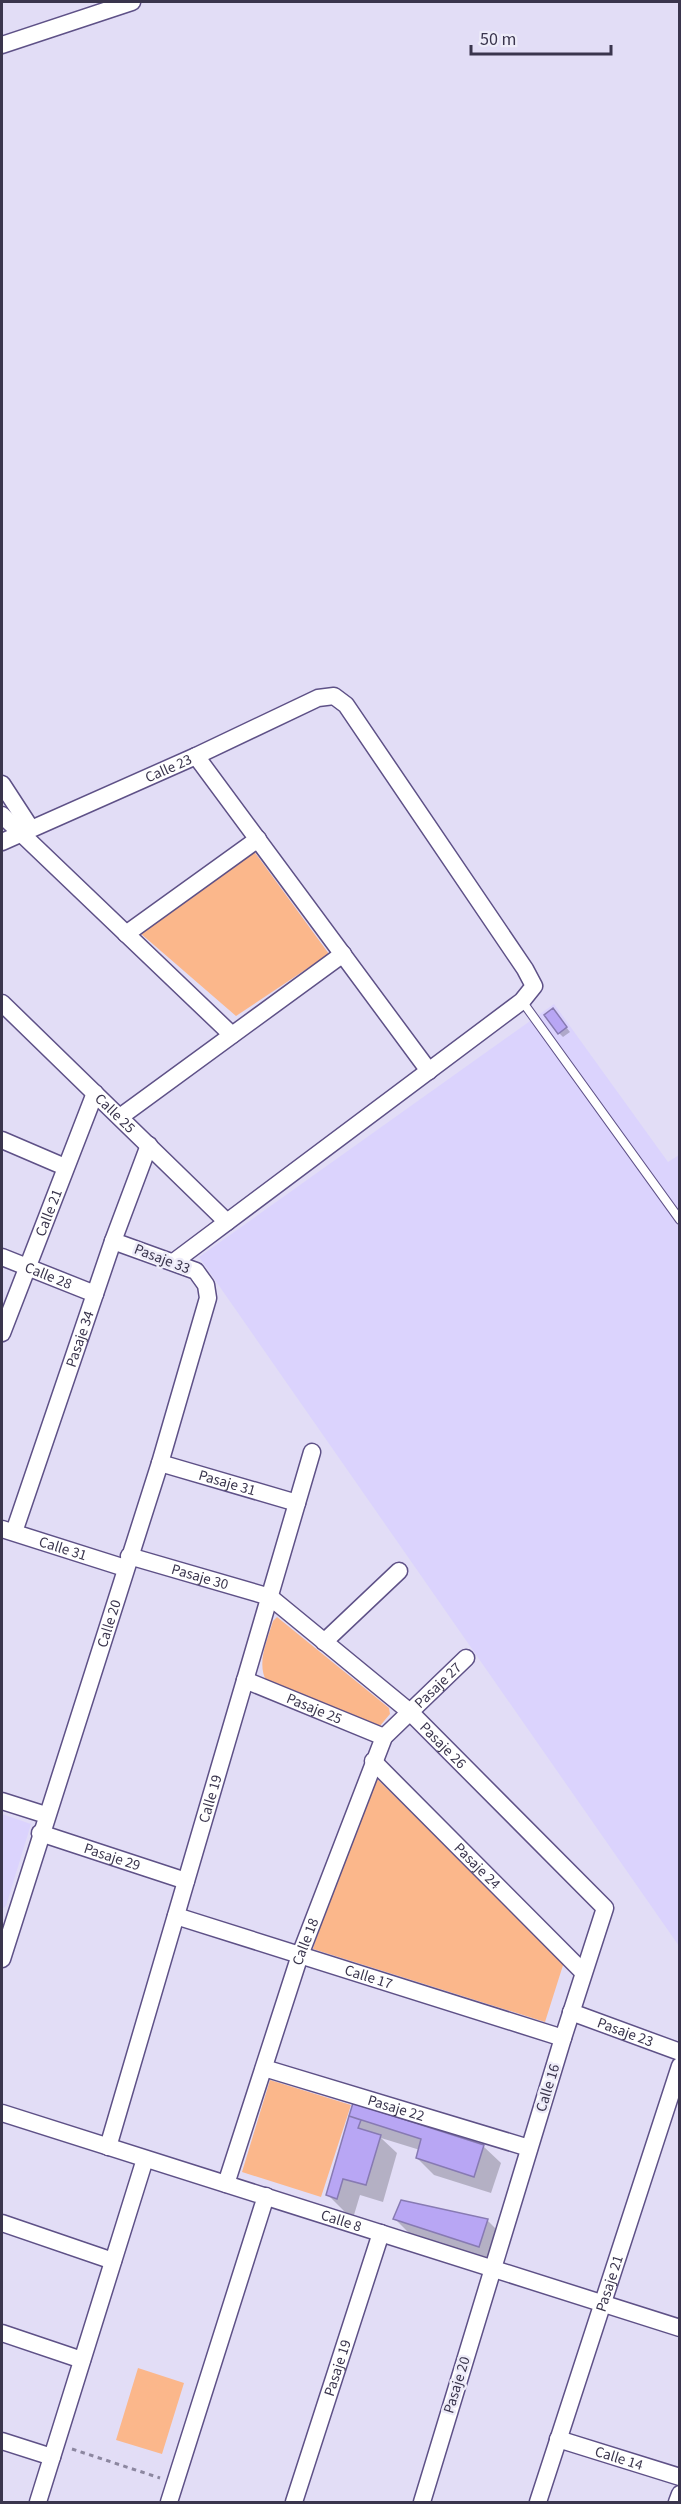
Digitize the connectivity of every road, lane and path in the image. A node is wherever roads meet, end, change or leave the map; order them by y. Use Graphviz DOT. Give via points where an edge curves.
graph roads {
  1 [pos="132,2"];
  2 [pos="88,8"];
  3 [pos="2,45"];
  4 [pos="196,756"];
  5 [pos="2,784"];
  6 [pos="2,815"];
  7 [pos="25,830"];
  8 [pos="258,839"];
  9 [pos="2,842"];
  10 [pos="126,934"];
  11 [pos="343,954"];
  12 [pos="522,1001"];
  13 [pos="2,1003"];
  14 [pos="232,1035"];
  15 [pos="429,1071"];
  16 [pos="95,1093"];
  17 [pos="120,1117"];
  18 [pos="2,1140"];
  19 [pos="149,1145"];
  20 [pos="65,1167"];
  21 [pos="680,1220"];
  22 [pos="227,1222"];
  23 [pos="113,1241"];
  24 [pos="2,1257"];
  25 [pos="175,1261"];
  26 [pos="27,1267"];
  27 [pos="206,1285"];
  28 [pos="94,1294"];
  29 [pos="2,1333"];
  30 [pos="312,1452"];
  31 [pos="160,1463"];
  32 [pos="297,1503"];
  33 [pos="8,1531"];
  34 [pos="127,1562"];
  35 [pos="399,1571"];
  36 [pos="270,1597"];
  37 [pos="324,1642"];
  38 [pos="466,1658"];
  39 [pos="245,1680"];
  40 [pos="410,1712"];
  41 [pos="384,1737"];
  42 [pos="372,1761"];
  43 [pos="2,1801"];
  44 [pos="45,1815"];
  45 [pos="40,1833"];
  46 [pos="186,1881"];
  47 [pos="605,1908"];
  48 [pos="176,1916"];
  49 [pos="300,1955"];
  50 [pos="2,1959"];
  51 [pos="583,1972"];
  52 [pos="571,2012"];
  53 [pos="563,2038"];
  54 [pos="680,2052"];
  55 [pos="680,2066"];
  56 [pos="264,2068"];
  57 [pos="676,2096"];
  58 [pos="2,2113"];
  59 [pos="108,2147"];
  60 [pos="529,2148"];
  61 [pos="145,2158"];
  62 [pos="226,2184"];
  63 [pos="266,2196"];
  64 [pos="2,2223"];
  65 [pos="381,2233"];
  66 [pos="113,2261"];
  67 [pos="493,2268"];
  68 [pos="603,2303"];
  69 [pos="680,2328"];
  70 [pos="2,2333"];
  71 [pos="82,2360"];
  72 [pos="558,2439"];
  73 [pos="2,2440"];
  74 [pos="54,2450"];
  75 [pos="680,2477"];
  76 [pos="176,2483"];
  77 [pos="680,2494"];
  78 [pos="38,2502"];
  79 [pos="169,2502"];
  80 [pos="294,2502"];
  81 [pos="422,2502"];
  82 [pos="538,2502"];
  83 [pos="677,2502"];
  1 -- 2 [label="street"];
  2 -- 3 [label="street"];
  4 -- 7 [label="street, Calle 23"];
  4 -- 8 [label="street"];
  4 -- 12 [label="street, Calle 23" via="318,698 334,696 346,705 525,969 534,986"];
  5 -- 7 [label="street"];
  6 -- 7 [label="street"];
  7 -- 9 [label="street, Calle 23"];
  7 -- 10 [label="street"];
  8 -- 10 [label="street"];
  8 -- 11 [label="street"];
  10 -- 14 [label="street"];
  11 -- 14 [label="street"];
  11 -- 15 [label="street"];
  12 -- 15 [label="street"];
  12 -- 21 [label="lane"];
  13 -- 16 [label="street, Calle 25"];
  14 -- 17 [label="street"];
  15 -- 22 [label="street"];
  16 -- 17 [label="street, Calle 25"];
  16 -- 20 [label="street, Calle 21"];
  17 -- 19 [label="street, Calle 25"];
  18 -- 20 [label="street"];
  19 -- 22 [label="street, Calle 25"];
  19 -- 23 [label="street, Pasaje 34"];
  20 -- 26 [label="street, Calle 21"];
  22 -- 25 [label="street"];
  23 -- 25 [label="street, Pasaje 33"];
  23 -- 28 [label="street, Pasaje 34"];
  24 -- 26 [label="street, Calle 28"];
  25 -- 27 [label="street, Pasaje 33" via="196,1271"];
  26 -- 28 [label="street, Calle 28"];
  26 -- 29 [label="street, Calle 21"];
  27 -- 31 [label="street, Calle 20" via="208,1298"];
  28 -- 33 [label="street, Pasaje 34"];
  30 -- 32 [label="street, Calle 19"];
  31 -- 32 [label="street, Pasaje 31"];
  31 -- 34 [label="street, Calle 20"];
  32 -- 36 [label="street, Calle 19"];
  33 -- 34 [label="street, Calle 31"];
  34 -- 36 [label="street, Pasaje 30"];
  34 -- 44 [label="street, Calle 20"];
  35 -- 37 [label="street"];
  36 -- 37 [label="street, Pasaje 26"];
  36 -- 39 [label="street, Calle 19"];
  37 -- 40 [label="street, Pasaje 26"];
  38 -- 40 [label="street, Pasaje 27"];
  39 -- 41 [label="street, Pasaje 25"];
  39 -- 46 [label="street, Calle 19"];
  40 -- 41 [label="street, Calle 18"];
  40 -- 47 [label="street, Pasaje 26"];
  41 -- 42 [label="street, Calle 18"];
  42 -- 49 [label="street, Calle 18"];
  42 -- 51 [label="street, Pasaje 24"];
  43 -- 44 [label="street"];
  44 -- 45 [label="street, Calle 20"];
  45 -- 46 [label="street, Pasaje 29"];
  45 -- 50 [label="street, Calle 20"];
  46 -- 48 [label="street, Calle 19"];
  47 -- 51 [label="street, Calle 16"];
  48 -- 49 [label="street, Calle 17"];
  48 -- 59 [label="street, Calle 19"];
  49 -- 53 [label="street, Calle 17"];
  49 -- 56 [label="street, Calle 18"];
  51 -- 52 [label="street, Calle 16"];
  52 -- 53 [label="street, Calle 16"];
  52 -- 54 [label="street, Pasaje 23"];
  53 -- 60 [label="street, Calle 16"];
  55 -- 57 [label="street, Pasaje 21"];
  56 -- 60 [label="street, Pasaje 22"];
  56 -- 62 [label="street, Calle 18"];
  57 -- 68 [label="street, Pasaje 21"];
  58 -- 59 [label="street, Calle 8"];
  59 -- 61 [label="street, Calle 8"];
  60 -- 67 [label="street, Calle 16"];
  61 -- 62 [label="street, Calle 8"];
  61 -- 66 [label="street"];
  62 -- 63 [label="street, Calle 8"];
  63 -- 65 [label="street, Calle 8"];
  63 -- 76 [label="street"];
  64 -- 66 [label="street"];
  65 -- 67 [label="street, Calle 8"];
  65 -- 80 [label="street, Pasaje 19"];
  66 -- 71 [label="street"];
  67 -- 68 [label="street, Calle 8"];
  67 -- 81 [label="street, Pasaje 20"];
  68 -- 69 [label="street, Calle 8"];
  68 -- 72 [label="street, Pasaje 21"];
  70 -- 71 [label="street"];
  71 -- 74 [label="street"];
  72 -- 75 [label="street, Calle 14"];
  72 -- 82 [label="street, Pasaje 21"];
  73 -- 74 [label="street"];
  74 -- 76 [label="path"];
  74 -- 78 [label="street"];
  76 -- 79 [label="street"];
  77 -- 83 [label="street"];
}
